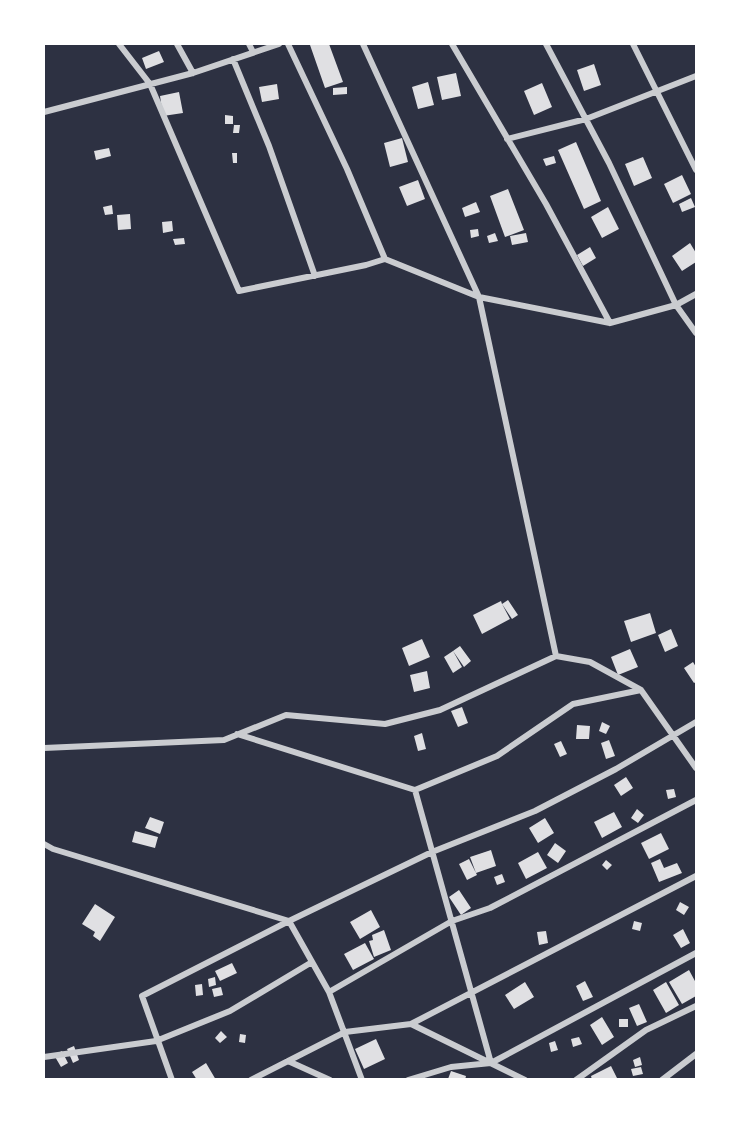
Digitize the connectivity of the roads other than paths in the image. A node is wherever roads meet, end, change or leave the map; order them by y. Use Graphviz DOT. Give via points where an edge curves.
graph roads {
  1 [pos="119,44"];
  2 [pos="177,44"];
  3 [pos="249,44"];
  4 [pos="279,44"];
  5 [pos="288,44"];
  6 [pos="363,44"];
  7 [pos="452,44"];
  8 [pos="546,44"];
  9 [pos="633,44"];
  10 [pos="253,52"];
  11 [pos="233,59"];
  12 [pos="193,73"];
  13 [pos="696,76"];
  14 [pos="150,84"];
  15 [pos="658,91"];
  16 [pos="44,112"];
  17 [pos="586,119"];
  18 [pos="507,139"];
  19 [pos="696,171"];
  20 [pos="385,259"];
  21 [pos="315,276"];
  22 [pos="696,294"];
  23 [pos="479,297"];
  24 [pos="676,306"];
  25 [pos="610,323"];
  26 [pos="696,333"];
  27 [pos="556,656"];
  28 [pos="641,690"];
  29 [pos="696,722"];
  30 [pos="237,734"];
  31 [pos="674,735"];
  32 [pos="44,748"];
  33 [pos="696,768"];
  34 [pos="415,790"];
  35 [pos="696,800"];
  36 [pos="44,844"];
  37 [pos="432,852"];
  38 [pos="696,876"];
  39 [pos="289,921"];
  40 [pos="452,921"];
  41 [pos="696,953"];
  42 [pos="312,962"];
  43 [pos="329,992"];
  44 [pos="472,993"];
  45 [pos="696,1006"];
  46 [pos="411,1024"];
  47 [pos="345,1032"];
  48 [pos="156,1041"];
  49 [pos="696,1054"];
  50 [pos="44,1057"];
  51 [pos="288,1061"];
  52 [pos="491,1063"];
  53 [pos="172,1080"];
  54 [pos="252,1080"];
  55 [pos="330,1080"];
  56 [pos="362,1080"];
  57 [pos="408,1080"];
  58 [pos="525,1080"];
  59 [pos="576,1080"];
  60 [pos="662,1080"];
  1 -- 14 [label="street"];
  2 -- 12 [label="street"];
  3 -- 10 [label="street"];
  4 -- 10 [label="street"];
  5 -- 20 [label="street"];
  6 -- 23 [label="street"];
  7 -- 18 [label="street"];
  8 -- 17 [label="street"];
  9 -- 15 [label="street"];
  10 -- 11 [label="street"];
  11 -- 12 [label="street"];
  11 -- 21 [label="street"];
  12 -- 14 [label="street"];
  13 -- 15 [label="street"];
  14 -- 16 [label="street"];
  14 -- 21 [label="street" via="239,291"];
  15 -- 17 [label="street"];
  15 -- 19 [label="street"];
  17 -- 18 [label="street"];
  17 -- 24 [label="street"];
  18 -- 25 [label="street"];
  20 -- 21 [label="street"];
  20 -- 23 [label="street"];
  22 -- 24 [label="street"];
  23 -- 25 [label="street"];
  23 -- 27 [label="street"];
  24 -- 25 [label="street"];
  24 -- 26 [label="street"];
  27 -- 28 [label="street" via="590,662"];
  27 -- 30 [label="street" via="440,710 386,724 286,715"];
  28 -- 31 [label="street"];
  28 -- 34 [label="street" via="573,704 497,756"];
  29 -- 31 [label="street"];
  30 -- 32 [label="street" via="224,740"];
  30 -- 34 [label="street"];
  31 -- 33 [label="street"];
  31 -- 37 [label="street" via="535,811"];
  34 -- 37 [label="street"];
  35 -- 40 [label="street" via="490,908"];
  36 -- 39 [label="street"];
  37 -- 39 [label="street"];
  37 -- 40 [label="street"];
  38 -- 44 [label="street"];
  39 -- 42 [label="street"];
  39 -- 48 [label="street" via="142,996"];
  40 -- 43 [label="street"];
  40 -- 44 [label="street"];
  41 -- 52 [label="street"];
  42 -- 43 [label="street"];
  42 -- 48 [label="street" via="230,1011"];
  43 -- 47 [label="street"];
  44 -- 46 [label="street"];
  44 -- 52 [label="street"];
  45 -- 59 [label="street" via="646,1030"];
  46 -- 47 [label="street"];
  46 -- 52 [label="street"];
  47 -- 51 [label="street"];
  47 -- 56 [label="street"];
  48 -- 50 [label="street"];
  48 -- 53 [label="street"];
  49 -- 60 [label="street"];
  51 -- 54 [label="street"];
  51 -- 55 [label="street"];
  52 -- 57 [label="street" via="451,1067"];
  52 -- 58 [label="street"];
}
